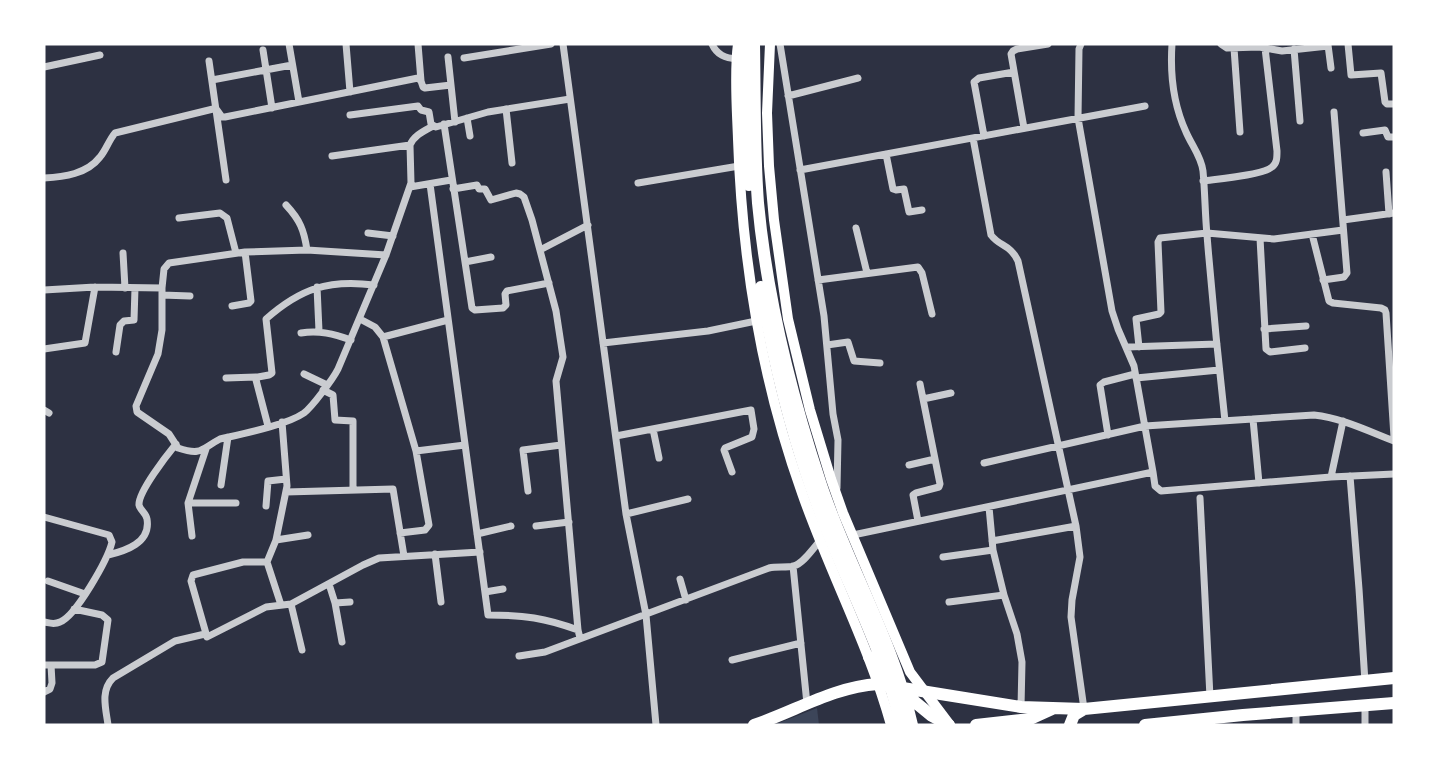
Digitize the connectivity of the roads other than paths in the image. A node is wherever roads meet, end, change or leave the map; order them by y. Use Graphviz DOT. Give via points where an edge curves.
graph roads {
  1 [pos="289,44"];
  2 [pos="346,44"];
  3 [pos="418,44"];
  4 [pos="551,44"];
  5 [pos="563,44"];
  6 [pos="712,44"];
  7 [pos="738,44"];
  8 [pos="744,44"];
  9 [pos="754,44"];
  10 [pos="770,44"];
  11 [pos="780,44"];
  12 [pos="1048,44"];
  13 [pos="1081,44"];
  14 [pos="1172,44"];
  15 [pos="1221,44"];
  16 [pos="1348,44"];
  17 [pos="1036,45"];
  18 [pos="1328,45"];
  19 [pos="1234,48"];
  20 [pos="1265,48"];
  21 [pos="1294,49"];
  22 [pos="263,50"];
  23 [pos="100,55"];
  24 [pos="447,57"];
  25 [pos="464,58"];
  26 [pos="737,59"];
  27 [pos="209,61"];
  28 [pos="292,65"];
  29 [pos="44,67"];
  30 [pos="1331,68"];
  31 [pos="266,70"];
  32 [pos="1014,72"];
  33 [pos="858,78"];
  34 [pos="212,80"];
  35 [pos="421,81"];
  36 [pos="451,85"];
  37 [pos="349,92"];
  38 [pos="788,96"];
  39 [pos="570,99"];
  40 [pos="299,102"];
  41 [pos="1394,104"];
  42 [pos="1145,106"];
  43 [pos="272,108"];
  44 [pos="506,109"];
  45 [pos="217,110"];
  46 [pos="1334,112"];
  47 [pos="350,115"];
  48 [pos="467,118"];
  49 [pos="1078,118"];
  50 [pos="1300,121"];
  51 [pos="455,122"];
  52 [pos="444,124"];
  53 [pos="433,126"];
  54 [pos="1024,128"];
  55 [pos="1240,132"];
  56 [pos="1363,133"];
  57 [pos="470,136"];
  58 [pos="984,136"];
  59 [pos="1394,137"];
  60 [pos="973,138"];
  61 [pos="410,145"];
  62 [pos="886,155"];
  63 [pos="332,156"];
  64 [pos="512,163"];
  65 [pos="739,166"];
  66 [pos="800,170"];
  67 [pos="1387,172"];
  68 [pos="44,178"];
  69 [pos="226,180"];
  70 [pos="451,180"];
  71 [pos="1203,181"];
  72 [pos="638,183"];
  73 [pos="430,184"];
  74 [pos="410,187"];
  75 [pos="453,189"];
  76 [pos="286,205"];
  77 [pos="922,210"];
  78 [pos="1392,214"];
  79 [pos="179,218"];
  80 [pos="1343,220"];
  81 [pos="588,226"];
  82 [pos="856,228"];
  83 [pos="1343,230"];
  84 [pos="368,233"];
  85 [pos="1206,233"];
  86 [pos="1312,234"];
  87 [pos="393,236"];
  88 [pos="1260,238"];
  89 [pos="307,250"];
  90 [pos="540,250"];
  91 [pos="122,253"];
  92 [pos="241,253"];
  93 [pos="386,255"];
  94 [pos="491,257"];
  95 [pos="465,262"];
  96 [pos="867,273"];
  97 [pos="818,280"];
  98 [pos="1323,280"];
  99 [pos="549,283"];
  100 [pos="374,285"];
  101 [pos="317,287"];
  102 [pos="95,288"];
  103 [pos="125,288"];
  104 [pos="135,288"];
  105 [pos="44,290"];
  106 [pos="162,292"];
  107 [pos="190,296"];
  108 [pos="232,306"];
  109 [pos="932,314"];
  110 [pos="360,319"];
  111 [pos="448,320"];
  112 [pos="756,321"];
  113 [pos="1306,326"];
  114 [pos="1264,329"];
  115 [pos="319,331"];
  116 [pos="301,333"];
  117 [pos="383,337"];
  118 [pos="351,340"];
  119 [pos="603,343"];
  120 [pos="1217,344"];
  121 [pos="827,345"];
  122 [pos="1139,347"];
  123 [pos="1127,348"];
  124 [pos="1305,348"];
  125 [pos="44,349"];
  126 [pos="116,352"];
  127 [pos="880,363"];
  128 [pos="1219,370"];
  129 [pos="304,374"];
  130 [pos="1136,376"];
  131 [pos="258,377"];
  132 [pos="226,378"];
  133 [pos="920,384"];
  134 [pos="325,387"];
  135 [pos="1393,389"];
  136 [pos="951,393"];
  137 [pos="923,399"];
  138 [pos="1253,419"];
  139 [pos="1225,421"];
  140 [pos="1343,421"];
  141 [pos="282,422"];
  142 [pos="268,426"];
  143 [pos="1144,426"];
  144 [pos="653,429"];
  145 [pos="1108,435"];
  146 [pos="616,436"];
  147 [pos="228,437"];
  148 [pos="1394,439"];
  149 [pos="176,444"];
  150 [pos="465,445"];
  151 [pos="561,445"];
  152 [pos="1059,446"];
  153 [pos="206,449"];
  154 [pos="416,451"];
  155 [pos="659,458"];
  156 [pos="935,459"];
  157 [pos="984,463"];
  158 [pos="909,465"];
  159 [pos="732,472"];
  160 [pos="1153,472"];
  161 [pos="1394,474"];
  162 [pos="1350,476"];
  163 [pos="1331,477"];
  164 [pos="286,479"];
  165 [pos="1259,483"];
  166 [pos="221,485"];
  167 [pos="354,490"];
  168 [pos="1068,490"];
  169 [pos="528,491"];
  170 [pos="286,492"];
  171 [pos="837,496"];
  172 [pos="1200,498"];
  173 [pos="688,499"];
  174 [pos="188,503"];
  175 [pos="236,503"];
  176 [pos="266,506"];
  177 [pos="989,506"];
  178 [pos="626,514"];
  179 [pos="44,517"];
  180 [pos="569,522"];
  181 [pos="918,522"];
  182 [pos="511,526"];
  183 [pos="536,526"];
  184 [pos="1076,526"];
  185 [pos="400,533"];
  186 [pos="477,534"];
  187 [pos="308,535"];
  188 [pos="853,535"];
  189 [pos="192,536"];
  190 [pos="276,540"];
  191 [pos="820,541"];
  192 [pos="992,545"];
  193 [pos="480,552"];
  194 [pos="435,554"];
  195 [pos="107,555"];
  196 [pos="404,556"];
  197 [pos="943,557"];
  198 [pos="267,562"];
  199 [pos="793,566"];
  200 [pos="680,579"];
  201 [pos="48,581"];
  202 [pos="329,584"];
  203 [pos="503,589"];
  204 [pos="485,592"];
  205 [pos="85,594"];
  206 [pos="1003,595"];
  207 [pos="686,600"];
  208 [pos="350,602"];
  209 [pos="441,602"];
  210 [pos="949,602"];
  211 [pos="335,603"];
  212 [pos="291,604"];
  213 [pos="281,605"];
  214 [pos="74,609"];
  215 [pos="646,615"];
  216 [pos="44,622"];
  217 [pos="579,634"];
  218 [pos="206,635"];
  219 [pos="342,642"];
  220 [pos="801,643"];
  221 [pos="302,650"];
  222 [pos="519,656"];
  223 [pos="869,657"];
  224 [pos="732,660"];
  225 [pos="47,665"];
  226 [pos="880,678"];
  227 [pos="1394,678"];
  228 [pos="1364,681"];
  229 [pos="924,691"];
  230 [pos="44,692"];
  231 [pos="1210,697"];
  232 [pos="1394,703"];
  233 [pos="807,704"];
  234 [pos="1365,705"];
  235 [pos="1021,707"];
  236 [pos="1052,709"];
  237 [pos="1084,709"];
  238 [pos="1296,711"];
  239 [pos="1243,715"];
  240 [pos="108,725"];
  241 [pos="656,725"];
  242 [pos="754,725"];
  243 [pos="891,725"];
  244 [pos="901,725"];
  245 [pos="912,725"];
  246 [pos="950,725"];
  247 [pos="976,725"];
  248 [pos="1070,725"];
  249 [pos="1151,725"];
  250 [pos="1216,725"];
  251 [pos="1296,725"];
  252 [pos="1366,725"];
  1 -- 28 [label="street"];
  2 -- 37 [label="street"];
  3 -- 35 [label="street"];
  4 -- 25 [label="street"];
  5 -- 39 [label="street"];
  6 -- 26 [label="street" via="720,55"];
  7 -- 26 [label="main road"];
  8 -- 244 [label="main road" via="752,223 772,351 810,487 876,646"];
  9 -- 245 [label="main road" via="758,201 780,344 820,484 890,654"];
  10 -- 171 [label="main road" via="769,166 780,269 800,371"];
  11 -- 38 [label="street"];
  12 -- 17 [label="street"];
  13 -- 49 [label="street"];
  14 -- 71 [label="street" via="1171,76 1178,114 1200,158"];
  15 -- 19 [label="street"];
  16 -- 41 [label="street" via="1351,75 1381,73 1385,102"];
  17 -- 32 [label="street" via="1013,51"];
  18 -- 21 [label="street"];
  18 -- 30 [label="street"];
  19 -- 20 [label="street"];
  19 -- 55 [label="street"];
  20 -- 21 [label="street"];
  20 -- 71 [label="street" via="1276,162 1264,171"];
  21 -- 50 [label="street"];
  22 -- 31 [label="street"];
  23 -- 29 [label="street"];
  24 -- 36 [label="street"];
  26 -- 65 [label="main road"];
  27 -- 34 [label="street"];
  28 -- 31 [label="street"];
  28 -- 40 [label="street"];
  31 -- 34 [label="street"];
  31 -- 43 [label="street"];
  32 -- 54 [label="street"];
  32 -- 58 [label="street" via="974,82"];
  33 -- 38 [label="street"];
  34 -- 45 [label="street"];
  35 -- 36 [label="street" via="425,88"];
  35 -- 37 [label="street"];
  36 -- 51 [label="street"];
  37 -- 40 [label="street"];
  38 -- 66 [label="street"];
  39 -- 44 [label="street"];
  39 -- 81 [label="street"];
  40 -- 43 [label="street"];
  42 -- 49 [label="street"];
  43 -- 45 [label="street" via="225,117"];
  44 -- 48 [label="street"];
  44 -- 64 [label="street"];
  45 -- 68 [label="street" via="115,133 93,164 68,176"];
  45 -- 69 [label="street"];
  46 -- 80 [label="street"];
  47 -- 53 [label="street" via="418,106 429,113"];
  48 -- 51 [label="street"];
  48 -- 57 [label="street"];
  49 -- 54 [label="street"];
  49 -- 123 [label="street" via="1112,311"];
  51 -- 52 [label="street"];
  52 -- 53 [label="street"];
  52 -- 70 [label="street"];
  53 -- 61 [label="street"];
  54 -- 58 [label="street"];
  56 -- 59 [label="street" via="1386,130 1388,137"];
  58 -- 60 [label="street"];
  60 -- 62 [label="street"];
  60 -- 152 [label="street" via="991,235 1018,261"];
  61 -- 63 [label="street"];
  61 -- 74 [label="street"];
  62 -- 66 [label="street"];
  62 -- 77 [label="street" via="894,189 904,189 909,212"];
  65 -- 72 [label="street"];
  65 -- 112 [label="main road"];
  66 -- 97 [label="street"];
  67 -- 78 [label="street"];
  70 -- 73 [label="street"];
  70 -- 75 [label="street"];
  71 -- 85 [label="street"];
  73 -- 74 [label="street"];
  73 -- 111 [label="street"];
  74 -- 87 [label="street"];
  75 -- 90 [label="street" via="477,185 491,200 520,194"];
  75 -- 95 [label="street"];
  76 -- 89 [label="street" via="304,229"];
  78 -- 80 [label="street"];
  79 -- 92 [label="street" via="224,214"];
  80 -- 83 [label="street"];
  81 -- 90 [label="street"];
  81 -- 119 [label="street"];
  82 -- 96 [label="street"];
  83 -- 86 [label="street"];
  83 -- 98 [label="street" via="1346,275"];
  84 -- 87 [label="street"];
  85 -- 88 [label="street"];
  85 -- 120 [label="street"];
  85 -- 122 [label="street" via="1160,238 1161,312 1136,319"];
  86 -- 88 [label="street"];
  86 -- 98 [label="street"];
  87 -- 93 [label="street"];
  88 -- 114 [label="street"];
  89 -- 92 [label="street"];
  89 -- 93 [label="street"];
  90 -- 99 [label="street"];
  91 -- 103 [label="street"];
  92 -- 106 [label="street" via="169,263"];
  92 -- 108 [label="street" via="251,301"];
  93 -- 100 [label="street"];
  94 -- 95 [label="street"];
  95 -- 99 [label="street" via="473,310 503,308 507,291"];
  96 -- 97 [label="street"];
  96 -- 109 [label="street" via="918,267"];
  97 -- 121 [label="street"];
  98 -- 135 [label="street" via="1329,301 1387,313"];
  99 -- 151 [label="street" via="563,357 556,381"];
  100 -- 101 [label="street" via="354,282"];
  100 -- 110 [label="street"];
  101 -- 115 [label="street"];
  101 -- 131 [label="street" via="296,296 266,319 272,373"];
  102 -- 103 [label="street"];
  102 -- 105 [label="street"];
  102 -- 125 [label="street" via="85,343"];
  103 -- 104 [label="street"];
  104 -- 106 [label="street"];
  104 -- 126 [label="street" via="134,320 120,325"];
  106 -- 107 [label="street"];
  106 -- 149 [label="street" via="158,354 136,405 137,412"];
  110 -- 117 [label="street"];
  110 -- 118 [label="street"];
  111 -- 117 [label="street"];
  111 -- 150 [label="street"];
  112 -- 119 [label="street"];
  112 -- 191 [label="main road" via="779,419"];
  113 -- 114 [label="street"];
  114 -- 124 [label="street" via="1267,351"];
  115 -- 116 [label="street"];
  115 -- 118 [label="street"];
  117 -- 154 [label="street"];
  118 -- 134 [label="street"];
  119 -- 146 [label="street"];
  120 -- 122 [label="street"];
  120 -- 128 [label="street"];
  121 -- 127 [label="street" via="848,342 854,361"];
  121 -- 171 [label="street" via="838,440"];
  122 -- 123 [label="street"];
  123 -- 130 [label="street"];
  128 -- 130 [label="street"];
  128 -- 139 [label="street"];
  129 -- 134 [label="street"];
  130 -- 143 [label="street"];
  130 -- 145 [label="street" via="1100,385"];
  131 -- 132 [label="street"];
  131 -- 142 [label="street"];
  133 -- 137 [label="street"];
  134 -- 141 [label="street" via="304,413"];
  134 -- 167 [label="street" via="333,395 335,419 353,421"];
  135 -- 148 [label="street"];
  136 -- 137 [label="street"];
  137 -- 156 [label="street"];
  138 -- 139 [label="street"];
  138 -- 140 [label="street" via="1314,415"];
  138 -- 165 [label="street"];
  139 -- 143 [label="street"];
  140 -- 148 [label="street"];
  140 -- 163 [label="street"];
  141 -- 142 [label="street"];
  141 -- 164 [label="street"];
  142 -- 147 [label="street"];
  143 -- 145 [label="street"];
  143 -- 160 [label="street"];
  144 -- 146 [label="street"];
  144 -- 155 [label="street"];
  144 -- 159 [label="street" via="751,410 752,437 724,450"];
  145 -- 152 [label="street"];
  146 -- 178 [label="street"];
  147 -- 153 [label="street"];
  147 -- 166 [label="street"];
  149 -- 153 [label="street" via="197,452"];
  149 -- 195 [label="street" via="140,500 146,533 125,551"];
  150 -- 154 [label="street"];
  150 -- 186 [label="street"];
  151 -- 169 [label="street" via="523,450"];
  151 -- 180 [label="street"];
  152 -- 157 [label="street"];
  152 -- 168 [label="street"];
  153 -- 174 [label="street"];
  154 -- 185 [label="street" via="429,525 425,530"];
  156 -- 158 [label="street"];
  156 -- 181 [label="street" via="939,487 913,495"];
  160 -- 165 [label="street" via="1155,486 1161,491"];
  160 -- 168 [label="street"];
  161 -- 162 [label="street"];
  162 -- 163 [label="street"];
  162 -- 228 [label="street"];
  163 -- 165 [label="street"];
  164 -- 170 [label="street"];
  164 -- 176 [label="street" via="268,481"];
  167 -- 170 [label="street"];
  167 -- 185 [label="street" via="393,489"];
  168 -- 177 [label="street"];
  168 -- 184 [label="street"];
  170 -- 190 [label="street"];
  171 -- 188 [label="main road"];
  172 -- 231 [label="street"];
  173 -- 178 [label="street"];
  174 -- 175 [label="street"];
  174 -- 189 [label="street"];
  177 -- 181 [label="street"];
  177 -- 192 [label="street"];
  178 -- 215 [label="street"];
  179 -- 195 [label="street" via="109,535 112,545"];
  180 -- 183 [label="street"];
  180 -- 217 [label="street"];
  181 -- 188 [label="street"];
  182 -- 186 [label="street"];
  184 -- 192 [label="street"];
  184 -- 237 [label="street" via="1080,557 1071,617"];
  185 -- 196 [label="street"];
  186 -- 193 [label="street"];
  187 -- 190 [label="street"];
  188 -- 229 [label="main road" via="910,672"];
  190 -- 198 [label="street"];
  191 -- 199 [label="street"];
  191 -- 223 [label="main road"];
  192 -- 197 [label="street"];
  192 -- 206 [label="street"];
  193 -- 194 [label="street"];
  193 -- 204 [label="street"];
  194 -- 196 [label="street"];
  194 -- 209 [label="street"];
  195 -- 205 [label="street"];
  196 -- 202 [label="street" via="379,558"];
  198 -- 213 [label="street"];
  198 -- 218 [label="street" via="243,562 193,575"];
  199 -- 207 [label="street" via="769,568"];
  199 -- 220 [label="street"];
  200 -- 207 [label="street"];
  201 -- 205 [label="street"];
  202 -- 211 [label="street"];
  202 -- 212 [label="street"];
  203 -- 204 [label="street"];
  204 -- 217 [label="street" via="488,615 549,620"];
  205 -- 214 [label="street"];
  206 -- 210 [label="street"];
  206 -- 235 [label="street" via="1022,662"];
  207 -- 215 [label="street"];
  208 -- 211 [label="street"];
  211 -- 219 [label="street"];
  212 -- 213 [label="street"];
  212 -- 221 [label="street"];
  213 -- 218 [label="street" via="266,607"];
  214 -- 216 [label="street" via="59,623"];
  214 -- 225 [label="street" via="108,620 104,659 99,664"];
  215 -- 217 [label="street"];
  215 -- 241 [label="street"];
  217 -- 222 [label="street" via="538,655"];
  218 -- 240 [label="street" via="175,641 113,678 105,690"];
  220 -- 224 [label="street"];
  220 -- 233 [label="street"];
  223 -- 226 [label="main road"];
  225 -- 230 [label="street" via="52,686"];
  226 -- 229 [label="main road"];
  226 -- 233 [label="main road"];
  226 -- 243 [label="main road"];
  226 -- 246 [label="main road"];
  227 -- 228 [label="main road"];
  228 -- 231 [label="main road"];
  229 -- 235 [label="main road"];
  229 -- 246 [label="main road"];
  231 -- 237 [label="main road"];
  232 -- 234 [label="main road"];
  233 -- 242 [label="main road"];
  234 -- 238 [label="main road"];
  234 -- 252 [label="street"];
  235 -- 236 [label="main road"];
  236 -- 237 [label="main road"];
  236 -- 247 [label="main road" via="1030,719"];
  237 -- 248 [label="main road" via="1074,715"];
  238 -- 239 [label="main road"];
  238 -- 251 [label="street"];
  239 -- 249 [label="main road"];
  239 -- 250 [label="street"];
}
